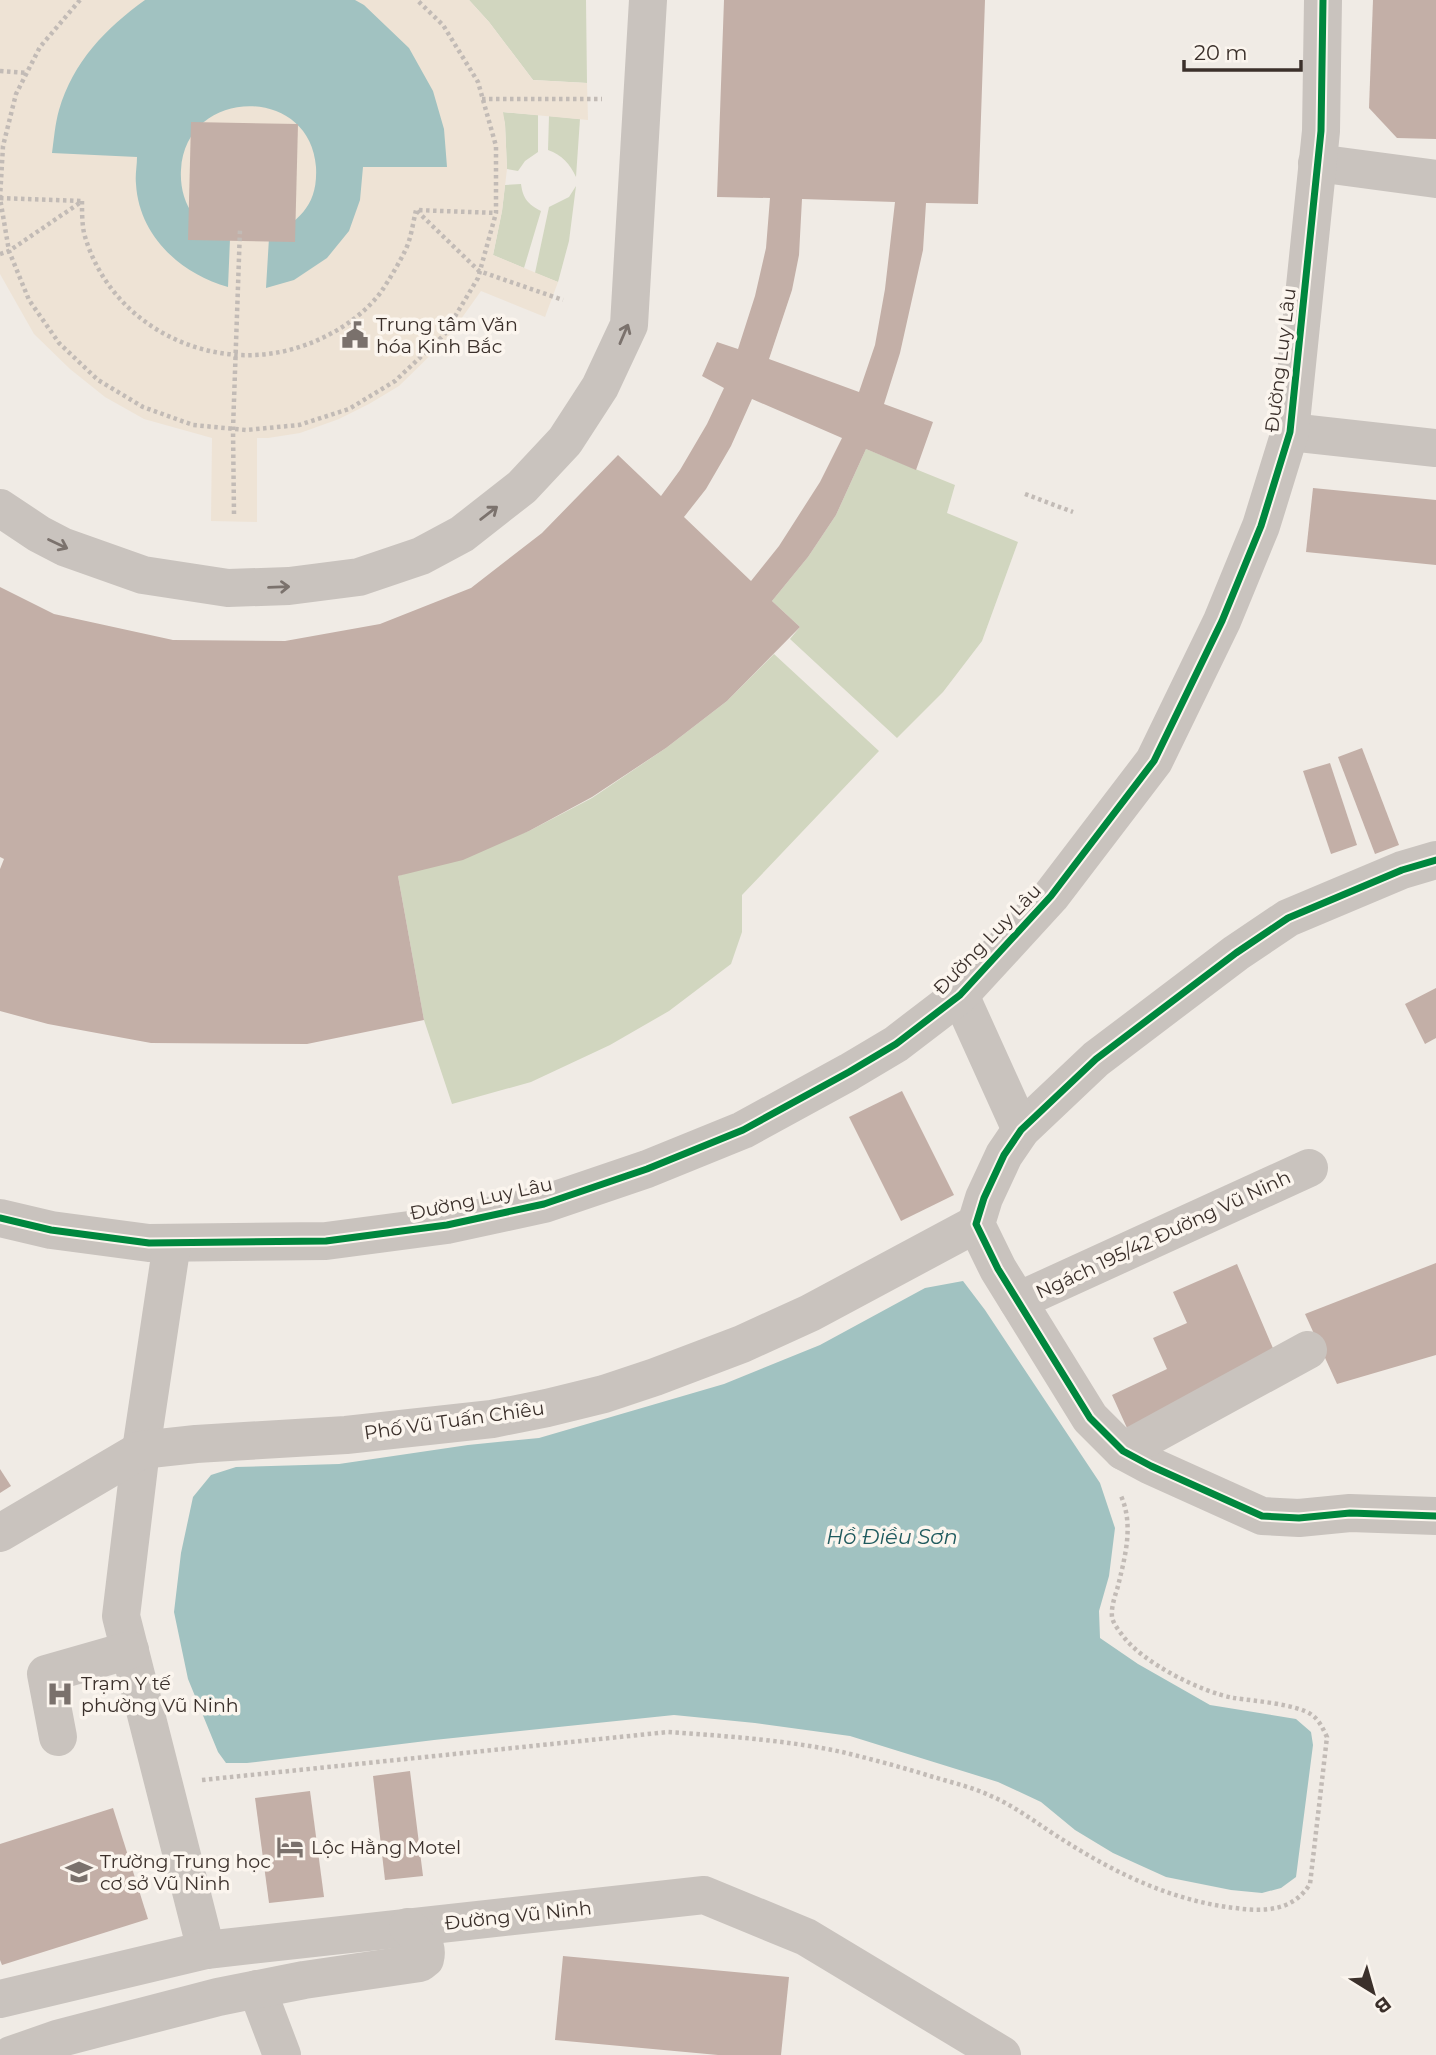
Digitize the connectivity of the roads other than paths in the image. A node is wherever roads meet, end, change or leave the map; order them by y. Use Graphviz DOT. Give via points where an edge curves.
graph roads {
  1 [pos="648,0"];
  2 [pos="1323,0"];
  3 [pos="1317,163"];
  4 [pos="1436,179"];
  5 [pos="1290,432"];
  6 [pos="1436,448"];
  7 [pos="0,508"];
  8 [pos="1436,860"];
  9 [pos="960,995"];
  10 [pos="1021,1130"];
  11 [pos="1308,1168"];
  12 [pos="0,1217"];
  13 [pos="976,1224"];
  14 [pos="172,1243"];
  15 [pos="1018,1301"];
  16 [pos="1308,1350"];
  17 [pos="141,1450"];
  18 [pos="1120,1468"];
  19 [pos="1436,1516"];
  20 [pos="0,1533"];
  21 [pos="130,1650"];
  22 [pos="58,1737"];
  23 [pos="408,1927"];
  24 [pos="206,1950"];
  25 [pos="257,1989"];
  26 [pos="0,1999"];
  27 [pos="10,2055"];
  28 [pos="282,2055"];
  29 [pos="1002,2055"];
  7 -- 1 [label="street, one-way" via="64,547 143,575 228,588 289,586 359,577 421,556 462,534 523,487 572,430 600,387 629,325"];
  2 -- 3 [label="street, Đường Luy Lâu"];
  3 -- 4 [label="street"];
  3 -- 5 [label="street, Đường Luy Lâu"];
  5 -- 6 [label="street"];
  5 -- 9 [label="street, Đường Luy Lâu" via="1261,526 1222,621 1154,761 1051,896"];
  8 -- 10 [label="street" via="1288,918 1096,1059"];
  9 -- 10 [label="street"];
  9 -- 14 [label="street, Đường Luy Lâu" via="896,1044 743,1130 544,1204 447,1225 326,1241"];
  10 -- 13 [label="street" via="1004,1155"];
  11 -- 15 [label="street, Ngách 195/42 Đường Vũ Ninh"];
  12 -- 14 [label="street, Đường Luy Lâu" via="51,1230"];
  13 -- 15 [label="street"];
  13 -- 17 [label="street, Phố Vũ Tuấn Chiêu" via="742,1344 604,1394 492,1419"];
  14 -- 17 [label="street"];
  15 -- 18 [label="street"];
  16 -- 18 [label="street"];
  17 -- 20 [label="street, Phố Vũ Tuấn Chiêu"];
  17 -- 21 [label="street" via="121,1616"];
  18 -- 19 [label="street" via="1151,1466 1262,1516"];
  21 -- 22 [label="street" via="46,1674"];
  21 -- 24 [label="street"];
  23 -- 24 [label="street, Đường Vũ Ninh"];
  23 -- 25 [label="street" via="427,1951 420,1963"];
  23 -- 29 [label="street, Đường Vũ Ninh" via="704,1895 806,1937"];
  24 -- 26 [label="street, Đường Vũ Ninh"];
  25 -- 27 [label="street"];
  25 -- 28 [label="street"];
}
